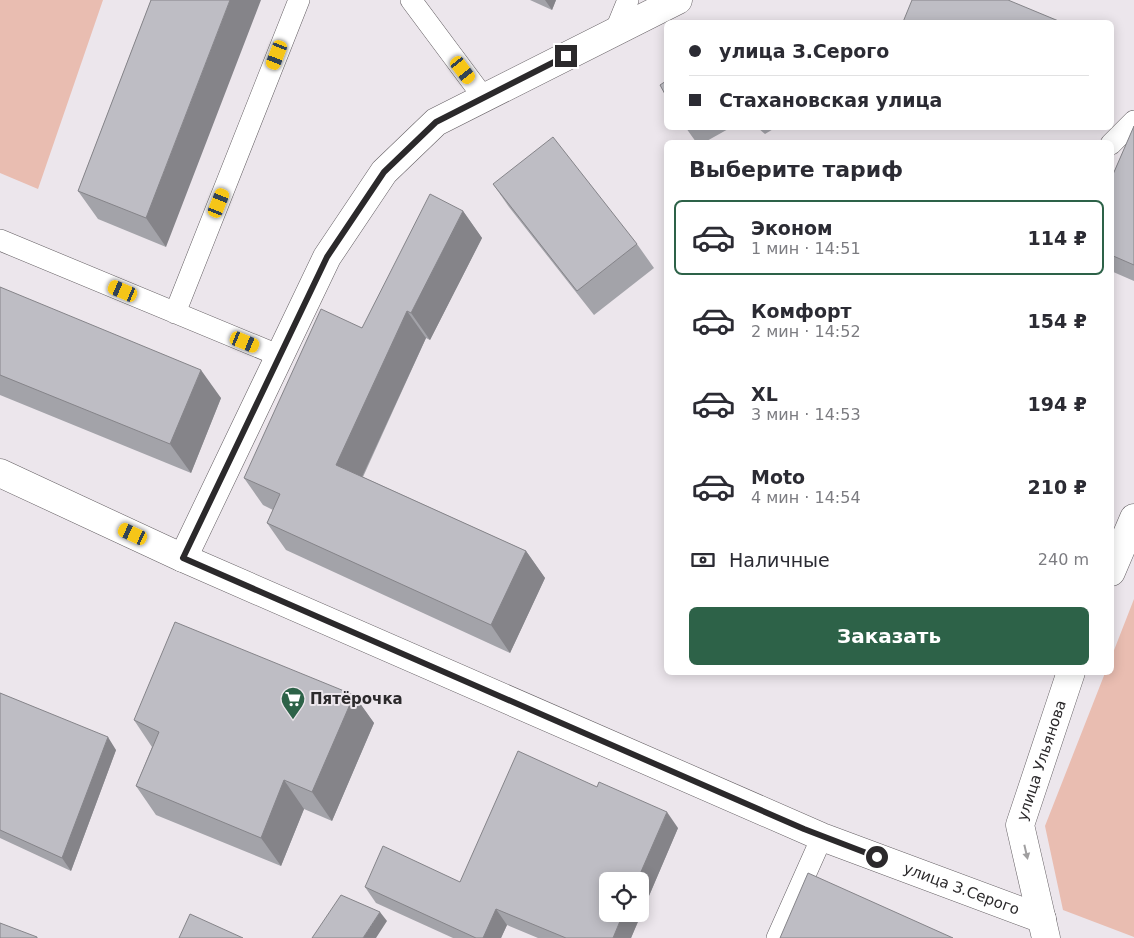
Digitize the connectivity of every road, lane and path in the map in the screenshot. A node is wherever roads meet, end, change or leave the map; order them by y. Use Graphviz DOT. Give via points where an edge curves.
graph roads {
  1 [pos="299,0"];
  2 [pos="411,0"];
  3 [pos="628,0"];
  4 [pos="678,0"];
  5 [pos="615,32"];
  6 [pos="484,98"];
  7 [pos="1134,121"];
  8 [pos="1114,141"];
  9 [pos="0,240"];
  10 [pos="175,313"];
  11 [pos="280,356"];
  12 [pos="0,473"];
  13 [pos="1134,518"];
  14 [pos="183,558"];
  15 [pos="1114,565"];
  16 [pos="1070,675"];
  17 [pos="822,836"];
  18 [pos="1044,929"];
  19 [pos="777,938"];
  1 -- 10 [label="lane"];
  2 -- 6 [label="lane"];
  3 -- 5 [label="lane"];
  4 -- 5 [label="street"];
  5 -- 6 [label="street"];
  6 -- 11 [label="street" via="436,122 384,172 327,257"];
  7 -- 8 [label="lane"];
  9 -- 10 [label="lane"];
  10 -- 11 [label="lane"];
  11 -- 14 [label="street"];
  12 -- 14 [label="street, улица З.Серого"];
  13 -- 15 [label="street"];
  14 -- 17 [label="street, улица З.Серого"];
  16 -- 18 [label="street, улица Ульянова, one-way" via="1020,825"];
  17 -- 18 [label="street, улица З.Серого"];
  17 -- 19 [label="lane"];
}
